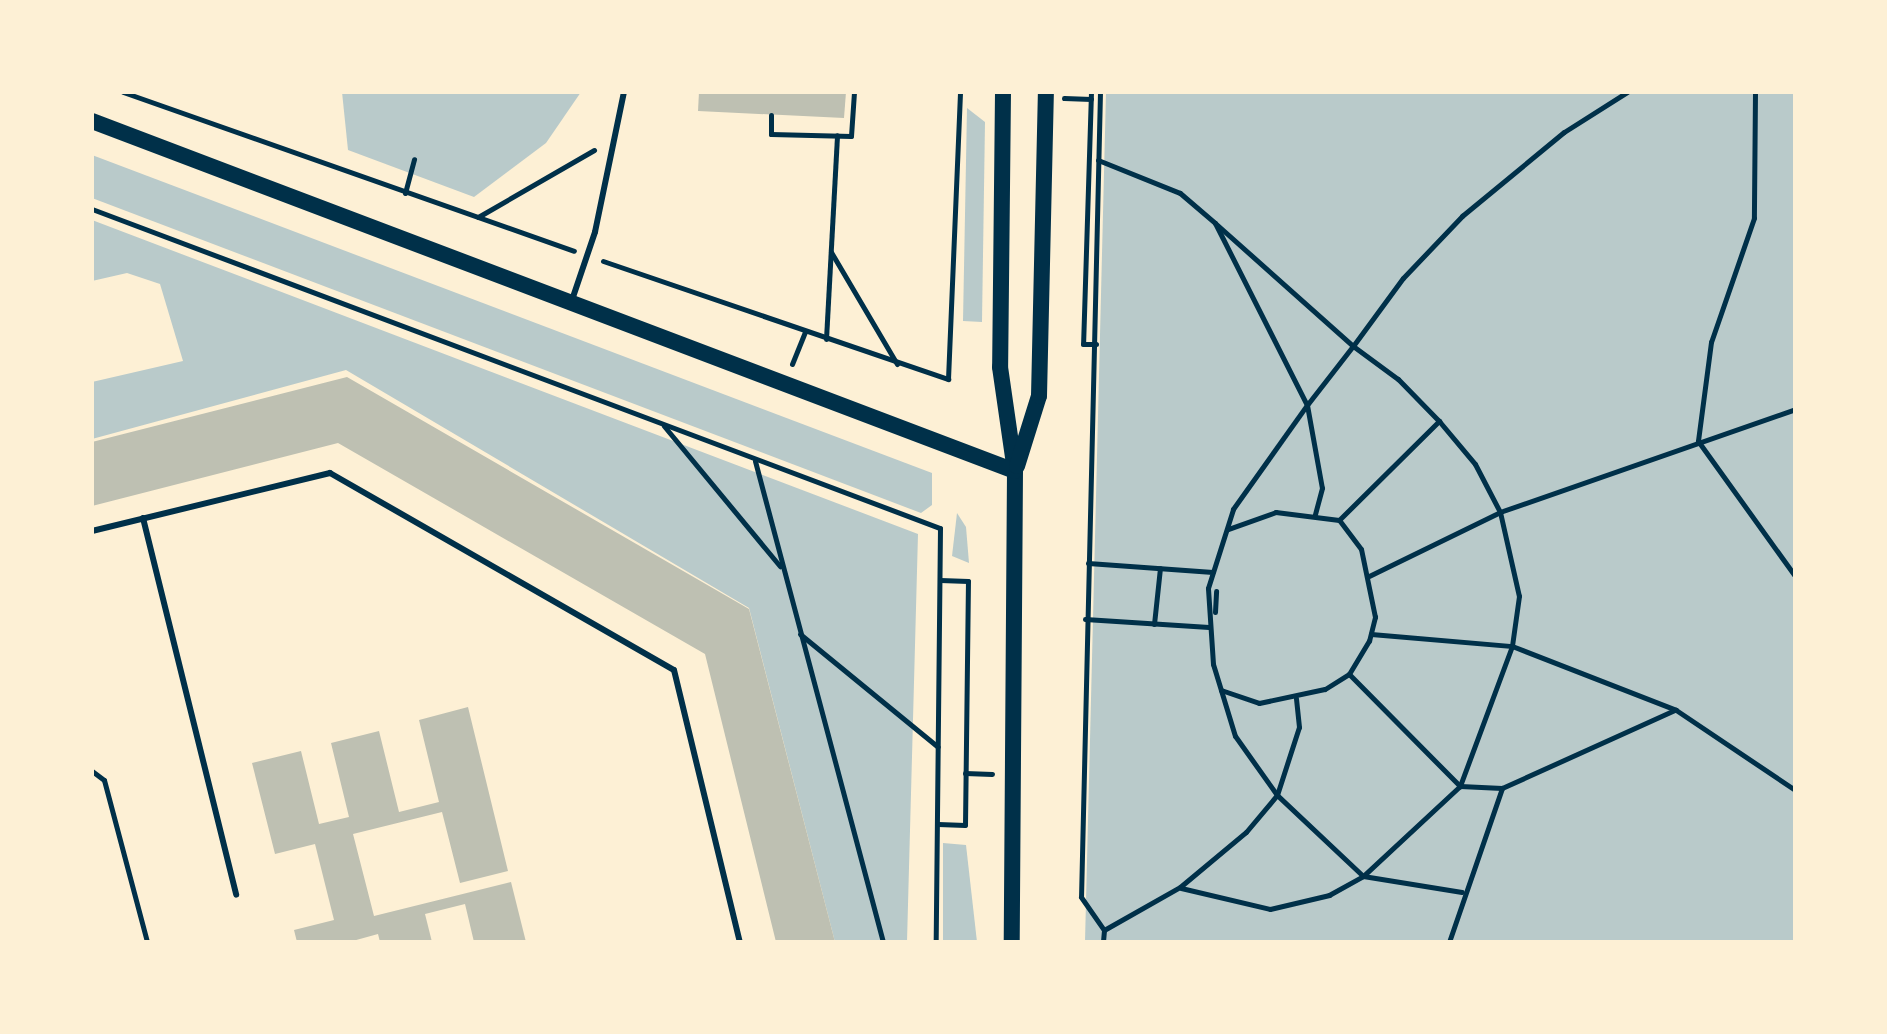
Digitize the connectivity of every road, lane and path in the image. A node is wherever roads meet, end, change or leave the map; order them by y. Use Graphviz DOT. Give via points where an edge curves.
graph roads {
  1 [pos="123,92"];
  2 [pos="624,92"];
  3 [pos="854,92"];
  4 [pos="960,92"];
  5 [pos="1003,92"];
  6 [pos="1046,92"];
  7 [pos="1091,92"];
  8 [pos="1100,92"];
  9 [pos="1627,92"];
  10 [pos="1755,92"];
  11 [pos="771,115"];
  12 [pos="92,121"];
  13 [pos="837,135"];
  14 [pos="612,140"];
  15 [pos="414,159"];
  16 [pos="1098,160"];
  17 [pos="405,193"];
  18 [pos="92,209"];
  19 [pos="476,218"];
  20 [pos="1215,223"];
  21 [pos="831,252"];
  22 [pos="586,255"];
  23 [pos="571,303"];
  24 [pos="805,331"];
  25 [pos="826,339"];
  26 [pos="1096,344"];
  27 [pos="1353,346"];
  28 [pos="897,365"];
  29 [pos="784,383"];
  30 [pos="1307,405"];
  31 [pos="1795,409"];
  32 [pos="1439,421"];
  33 [pos="664,426"];
  34 [pos="1698,441"];
  35 [pos="755,461"];
  36 [pos="1015,471"];
  37 [pos="1500,512"];
  38 [pos="1315,515"];
  39 [pos="143,518"];
  40 [pos="1339,520"];
  41 [pos="1227,530"];
  42 [pos="92,531"];
  43 [pos="1088,563"];
  44 [pos="1160,568"];
  45 [pos="783,570"];
  46 [pos="1213,572"];
  47 [pos="1369,576"];
  48 [pos="1795,576"];
  49 [pos="940,580"];
  50 [pos="1216,591"];
  51 [pos="1215,612"];
  52 [pos="1085,619"];
  53 [pos="1154,624"];
  54 [pos="1209,627"];
  55 [pos="800,634"];
  56 [pos="1371,634"];
  57 [pos="1512,646"];
  58 [pos="1349,674"];
  59 [pos="1221,690"];
  60 [pos="1296,698"];
  61 [pos="1676,710"];
  62 [pos="939,747"];
  63 [pos="92,771"];
  64 [pos="1460,786"];
  65 [pos="1794,787"];
  66 [pos="1502,788"];
  67 [pos="1277,795"];
  68 [pos="938,824"];
  69 [pos="1363,876"];
  70 [pos="1180,887"];
  71 [pos="1462,892"];
  72 [pos="236,895"];
  73 [pos="1104,930"];
  74 [pos="147,942"];
  75 [pos="740,942"];
  76 [pos="883,942"];
  77 [pos="936,942"];
  78 [pos="1012,942"];
  79 [pos="1103,942"];
  80 [pos="1449,942"];
  1 -- 17 [label="path"];
  2 -- 14 [label="lane"];
  3 -- 13 [label="path" via="851,136"];
  4 -- 28 [label="path" via="948,379"];
  5 -- 36 [label="main road" via="1000,367"];
  6 -- 36 [label="main road" via="1039,396"];
  7 -- 26 [label="path" via="1083,344"];
  8 -- 16 [label="path"];
  9 -- 27 [label="path" via="1564,132 1462,216 1403,278"];
  10 -- 34 [label="path" via="1754,218 1711,342"];
  11 -- 13 [label="path" via="771,134"];
  12 -- 23 [label="main road"];
  13 -- 21 [label="path"];
  14 -- 19 [label="path"];
  14 -- 22 [label="lane"];
  15 -- 17 [label="path"];
  16 -- 20 [label="path" via="1180,193"];
  16 -- 26 [label="path"];
  17 -- 19 [label="path"];
  18 -- 33 [label="path"];
  19 -- 22 [label="path"];
  20 -- 27 [label="path"];
  20 -- 30 [label="path"];
  21 -- 25 [label="path"];
  21 -- 28 [label="path"];
  22 -- 23 [label="lane"];
  22 -- 24 [label="path"];
  23 -- 29 [label="main road"];
  24 -- 25 [label="path"];
  24 -- 29 [label="path"];
  25 -- 28 [label="path"];
  26 -- 43 [label="path"];
  27 -- 30 [label="path"];
  27 -- 32 [label="path"];
  29 -- 36 [label="main road"];
  30 -- 38 [label="path" via="1322,488"];
  30 -- 41 [label="path" via="1233,509"];
  31 -- 34 [label="path"];
  32 -- 37 [label="path" via="1475,464"];
  32 -- 40 [label="path"];
  33 -- 35 [label="path"];
  33 -- 45 [label="path"];
  34 -- 37 [label="path"];
  34 -- 48 [label="path"];
  35 -- 45 [label="path"];
  35 -- 49 [label="path" via="940,528"];
  36 -- 78 [label="main road"];
  37 -- 47 [label="path"];
  37 -- 57 [label="path" via="1519,596"];
  38 -- 40 [label="path"];
  38 -- 41 [label="path" via="1276,512"];
  39 -- 42 [label="lane"];
  39 -- 72 [label="lane"];
  39 -- 75 [label="lane" via="330,473 674,670"];
  40 -- 47 [label="path" via="1361,549"];
  41 -- 46 [label="path"];
  43 -- 44 [label="path"];
  43 -- 52 [label="path"];
  44 -- 46 [label="path"];
  44 -- 53 [label="path"];
  45 -- 55 [label="path"];
  46 -- 54 [label="path"];
  47 -- 56 [label="path" via="1375,617"];
  49 -- 62 [label="path"];
  49 -- 68 [label="path" via="968,581 965,825"];
  50 -- 51 [label="path"];
  52 -- 53 [label="path"];
  52 -- 73 [label="path" via="1081,897"];
  53 -- 54 [label="path"];
  54 -- 59 [label="path"];
  55 -- 62 [label="path"];
  55 -- 76 [label="path"];
  56 -- 57 [label="path"];
  56 -- 58 [label="path"];
  57 -- 61 [label="path"];
  57 -- 64 [label="path"];
  58 -- 60 [label="path"];
  58 -- 64 [label="path"];
  59 -- 60 [label="path" via="1259,703"];
  59 -- 67 [label="path" via="1235,736"];
  60 -- 67 [label="path" via="1299,727"];
  61 -- 65 [label="path"];
  61 -- 66 [label="path"];
  62 -- 68 [label="path"];
  63 -- 74 [label="path" via="104,780"];
  64 -- 66 [label="path"];
  64 -- 69 [label="path"];
  66 -- 71 [label="path"];
  67 -- 69 [label="path"];
  67 -- 70 [label="path" via="1246,832"];
  68 -- 77 [label="path"];
  69 -- 70 [label="path" via="1329,895 1270,909"];
  69 -- 71 [label="path"];
  70 -- 73 [label="path"];
  71 -- 80 [label="path"];
  73 -- 79 [label="path"];
}
